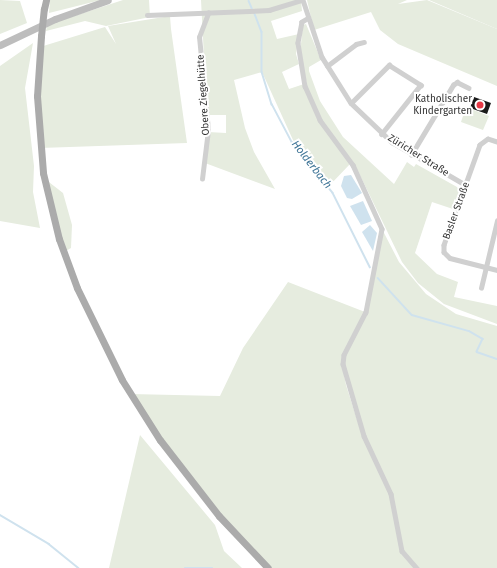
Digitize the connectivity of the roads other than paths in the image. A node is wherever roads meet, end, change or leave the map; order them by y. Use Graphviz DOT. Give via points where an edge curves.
graph roads {
  1 [pos="46,0"];
  2 [pos="108,0"];
  3 [pos="302,0"];
  4 [pos="208,13"];
  5 [pos="147,15"];
  6 [pos="307,19"];
  7 [pos="364,42"];
  8 [pos="0,45"];
  9 [pos="327,66"];
  10 [pos="469,88"];
  11 [pos="351,103"];
  12 [pos="382,134"];
  13 [pos="497,142"];
  14 [pos="411,155"];
  15 [pos="202,179"];
  16 [pos="466,185"];
  17 [pos="497,221"];
  18 [pos="486,268"];
  19 [pos="497,270"];
  20 [pos="481,288"];
  21 [pos="268,568"];
  22 [pos="417,568"];
  1 -- 21 [label="main road, bridge" via="37,96 43,173 59,239 77,288 122,380 160,440 219,516"];
  2 -- 8 [label="main road" via="55,19"];
  3 -- 4 [label="street" via="269,10"];
  3 -- 6 [label="street, Züricher Straße"];
  4 -- 5 [label="street"];
  4 -- 15 [label="street, Obere Ziegelhütte" via="199,36 208,130"];
  6 -- 9 [label="street, Züricher Straße"];
  6 -- 22 [label="street" via="302,22 298,43 305,86 320,120 353,165 382,229 366,312 342,364 364,436 391,494 402,551"];
  7 -- 9 [label="street" via="356,44"];
  9 -- 11 [label="street, Züricher Straße"];
  10 -- 14 [label="street" via="457,82 453,85"];
  11 -- 12 [label="street, Züricher Straße"];
  11 -- 12 [label="street" via="389,65 421,85"];
  12 -- 14 [label="street, Züricher Straße"];
  13 -- 16 [label="street, Basler Straße" via="488,139 480,145"];
  14 -- 16 [label="street, Züricher Straße"];
  16 -- 18 [label="street, Basler Straße" via="444,245 444,252 450,258"];
  17 -- 18 [label="street"];
  18 -- 19 [label="street, Basler Straße"];
  18 -- 20 [label="street"];
}
